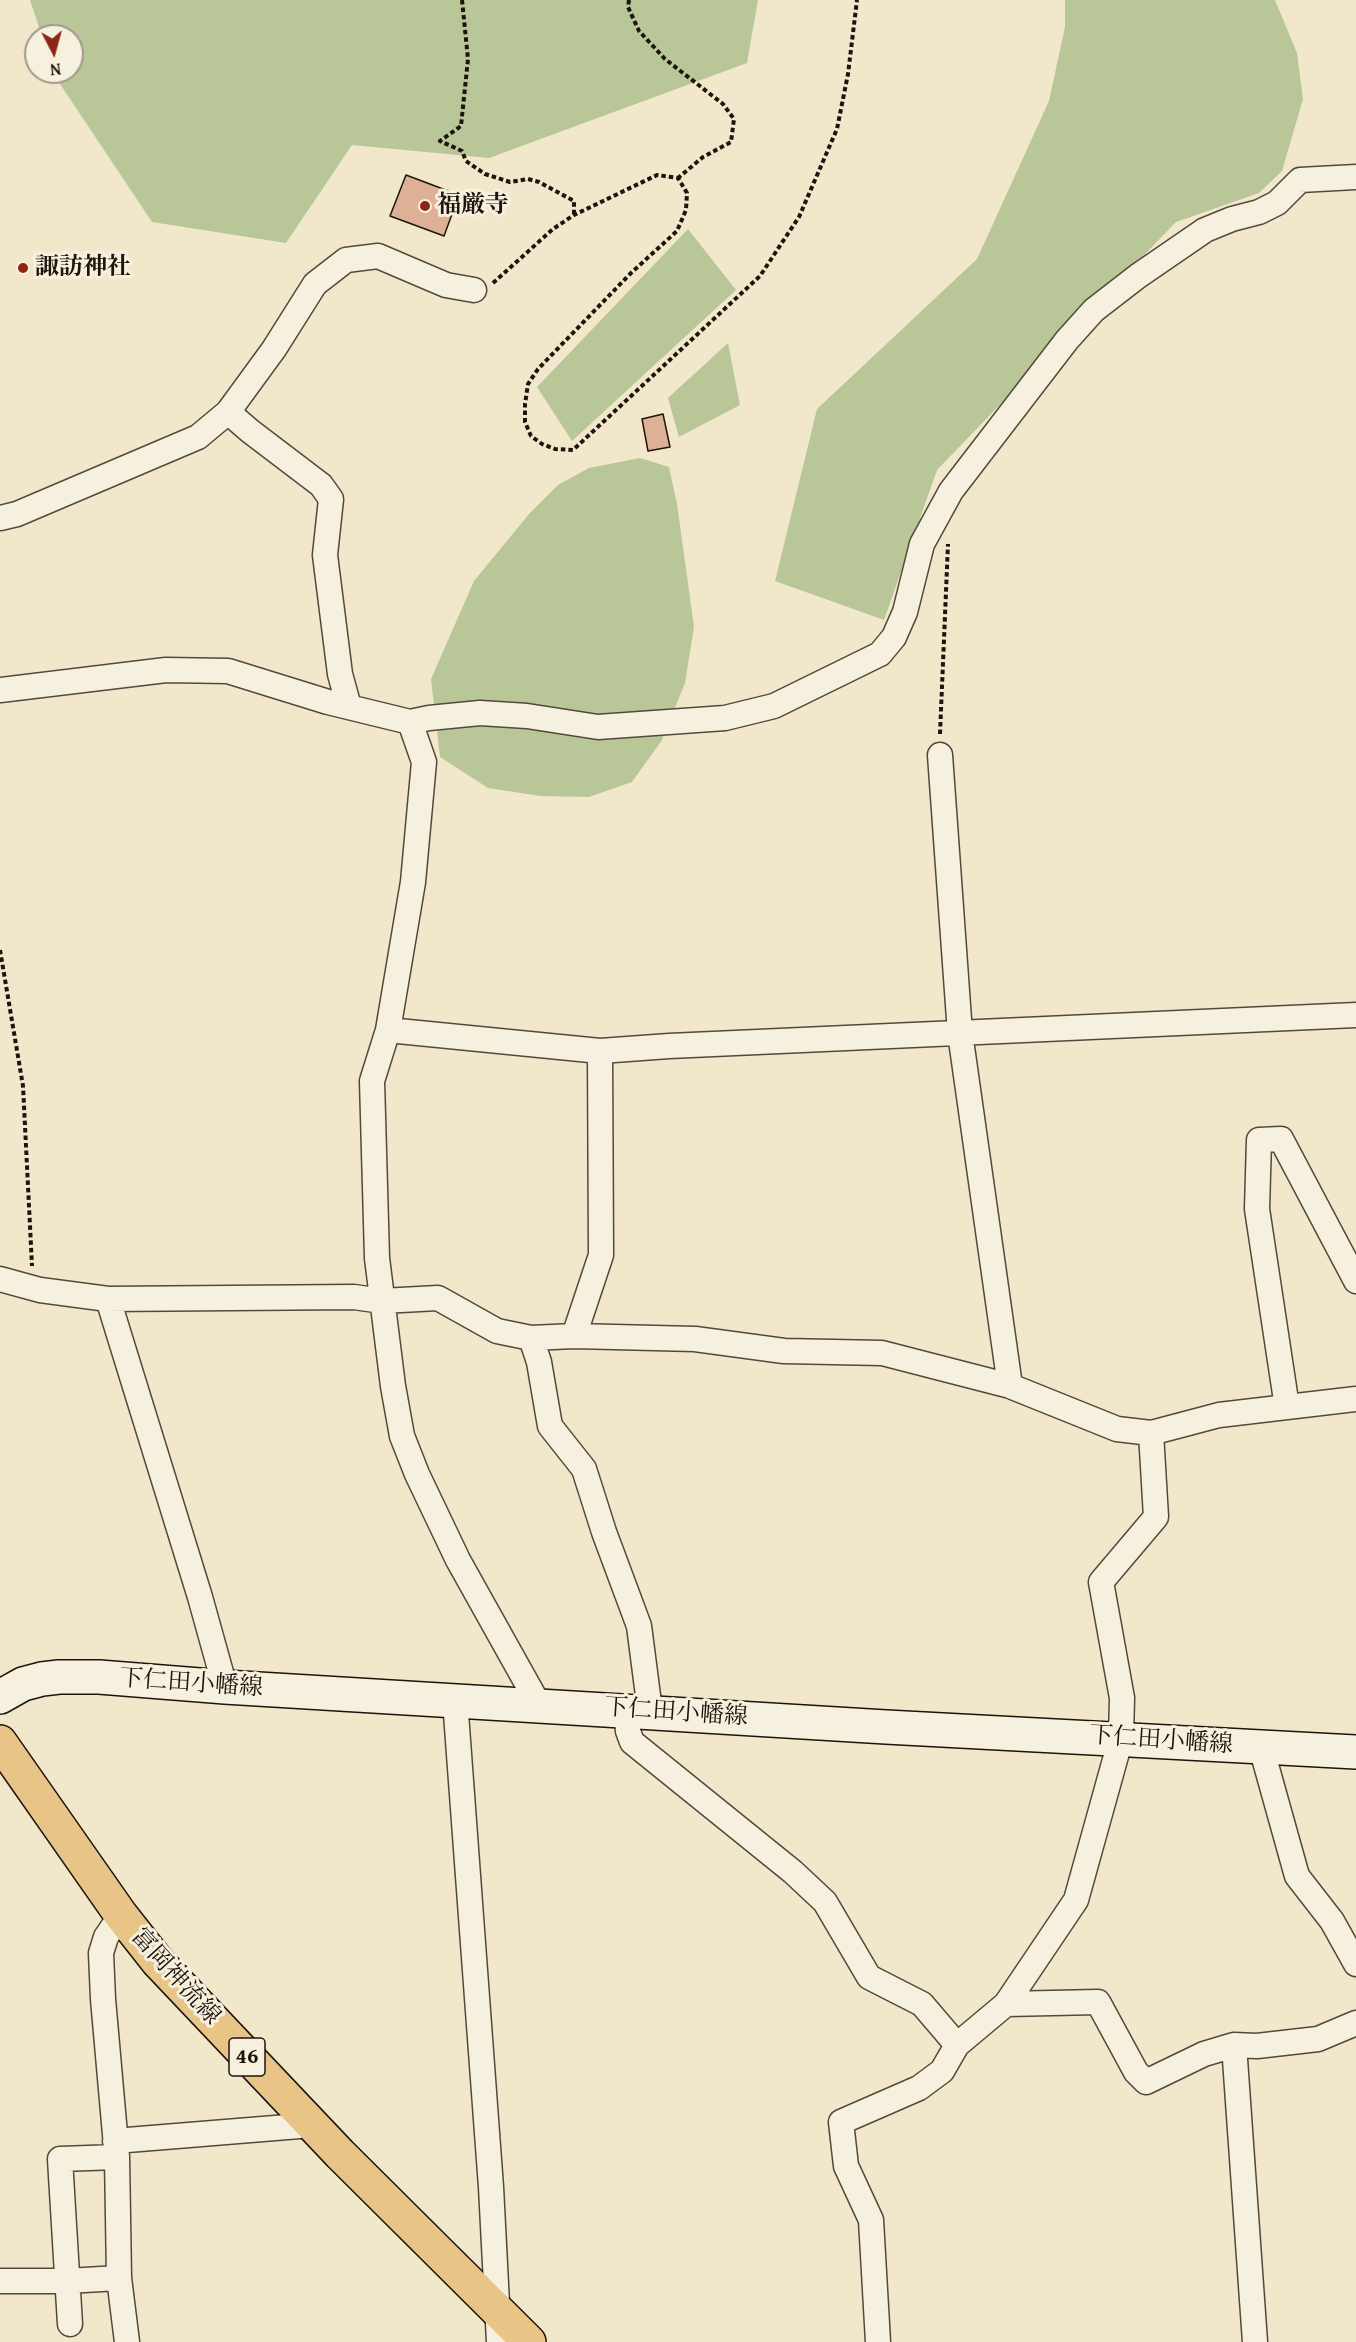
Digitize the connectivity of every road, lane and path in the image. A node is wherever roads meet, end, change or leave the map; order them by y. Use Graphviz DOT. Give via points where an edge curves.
graph roads {
  1 [pos="462,0"];
  2 [pos="629,0"];
  3 [pos="857,0"];
  4 [pos="1356,177"];
  5 [pos="678,178"];
  6 [pos="574,215"];
  7 [pos="474,290"];
  8 [pos="228,412"];
  9 [pos="941,512"];
  10 [pos="0,518"];
  11 [pos="0,690"];
  12 [pos="349,707"];
  13 [pos="410,722"];
  14 [pos="940,755"];
  15 [pos="0,950"];
  16 [pos="1356,1015"];
  17 [pos="388,1030"];
  18 [pos="960,1033"];
  19 [pos="600,1051"];
  20 [pos="0,1279"];
  21 [pos="1356,1281"];
  22 [pos="33,1288"];
  23 [pos="108,1299"];
  24 [pos="382,1301"];
  25 [pos="574,1336"];
  26 [pos="531,1338"];
  27 [pos="1010,1386"];
  28 [pos="1356,1398"];
  29 [pos="1287,1407"];
  30 [pos="1152,1433"];
  31 [pos="225,1687"];
  32 [pos="0,1697"];
  33 [pos="455,1700"];
  34 [pos="539,1704"];
  35 [pos="638,1710"];
  36 [pos="1121,1738"];
  37 [pos="0,1743"];
  38 [pos="1261,1747"];
  39 [pos="1356,1752"];
  40 [pos="121,1915"];
  41 [pos="1356,1964"];
  42 [pos="1006,2004"];
  43 [pos="1356,2023"];
  44 [pos="957,2045"];
  45 [pos="1234,2045"];
  46 [pos="312,2125"];
  47 [pos="116,2149"];
  48 [pos="119,2278"];
  49 [pos="0,2281"];
  50 [pos="67,2281"];
  51 [pos="70,2324"];
  52 [pos="498,2327"];
  53 [pos="127,2342"];
  54 [pos="529,2342"];
  55 [pos="878,2342"];
  56 [pos="1255,2342"];
  1 -- 6 [label="path" via="468,59 461,126 440,141 462,151 466,161 485,174 510,182 539,182 574,201"];
  2 -- 5 [label="path" via="639,31 665,59 723,104 734,120 731,142"];
  3 -- 5 [label="path" via="837,129 799,217 760,276 573,450 542,444 531,436 525,422 528,384 538,369 676,231 686,210 687,193"];
  4 -- 9 [label="street" via="1300,180 1277,203 1205,230 1094,310 951,491"];
  5 -- 6 [label="path" via="657,175"];
  6 -- 7 [label="path" via="553,229 496,282"];
  7 -- 8 [label="street" via="446,285 378,256 346,260 315,284"];
  8 -- 10 [label="street" via="198,437"];
  8 -- 12 [label="street" via="321,484 332,499 326,555 340,674"];
  9 -- 13 [label="street" via="922,544 905,612 894,637 880,654 774,706 726,718 598,727 480,713"];
  9 -- 14 [label="path" via="949,533"];
  11 -- 12 [label="street" via="166,670 228,671"];
  12 -- 13 [label="street"];
  13 -- 17 [label="street" via="424,762 413,882"];
  14 -- 18 [label="street"];
  15 -- 22 [label="path" via="23,1086"];
  16 -- 18 [label="street"];
  17 -- 19 [label="street"];
  17 -- 24 [label="street" via="372,1082"];
  18 -- 19 [label="street"];
  18 -- 27 [label="street"];
  19 -- 25 [label="street" via="601,1255"];
  20 -- 22 [label="street"];
  21 -- 29 [label="street" via="1281,1139 1259,1140 1257,1209"];
  22 -- 23 [label="street"];
  23 -- 24 [label="street" via="354,1297"];
  23 -- 31 [label="street" via="201,1597"];
  24 -- 26 [label="street" via="438,1298 497,1331"];
  24 -- 34 [label="street" via="402,1436 458,1560"];
  25 -- 26 [label="street"];
  25 -- 27 [label="street" via="694,1339 784,1351 882,1353"];
  26 -- 35 [label="street" via="550,1426 584,1469 639,1626"];
  27 -- 30 [label="street" via="1117,1429"];
  28 -- 29 [label="street"];
  29 -- 30 [label="street" via="1219,1415"];
  30 -- 36 [label="street" via="1156,1517 1101,1582 1122,1698"];
  31 -- 32 [label="main road, 下仁田小幡線" via="59,1677 23,1684"];
  31 -- 33 [label="main road, 下仁田小幡線"];
  33 -- 34 [label="main road, 下仁田小幡線"];
  33 -- 52 [label="street" via="492,2187"];
  34 -- 35 [label="main road, 下仁田小幡線"];
  35 -- 36 [label="main road, 下仁田小幡線"];
  35 -- 44 [label="street" via="628,1731 632,1742 793,1872 825,1902 869,1977 922,2004"];
  36 -- 38 [label="main road, 下仁田小幡線"];
  36 -- 42 [label="street" via="1076,1900"];
  37 -- 40 [label="main road, 富岡神流線 / 46"];
  38 -- 39 [label="main road, 下仁田小幡線"];
  38 -- 41 [label="street" via="1297,1876 1332,1921"];
  40 -- 46 [label="main road, 富岡神流線 / 46" via="166,1970"];
  40 -- 47 [label="street" via="106,1937 101,1953"];
  42 -- 44 [label="street"];
  42 -- 45 [label="street" via="1098,2002 1136,2072 1146,2082 1204,2054"];
  43 -- 45 [label="street" via="1318,2039"];
  44 -- 55 [label="street" via="942,2071 919,2088 841,2122 846,2166 871,2220"];
  45 -- 56 [label="street"];
  46 -- 47 [label="street"];
  46 -- 52 [label="main road, 富岡神流線 / 46"];
  47 -- 48 [label="street"];
  47 -- 50 [label="street" via="60,2159"];
  48 -- 50 [label="street"];
  48 -- 53 [label="street"];
  49 -- 50 [label="street"];
  50 -- 51 [label="street"];
  52 -- 54 [label="main road, 富岡神流線 / 46"];
}
